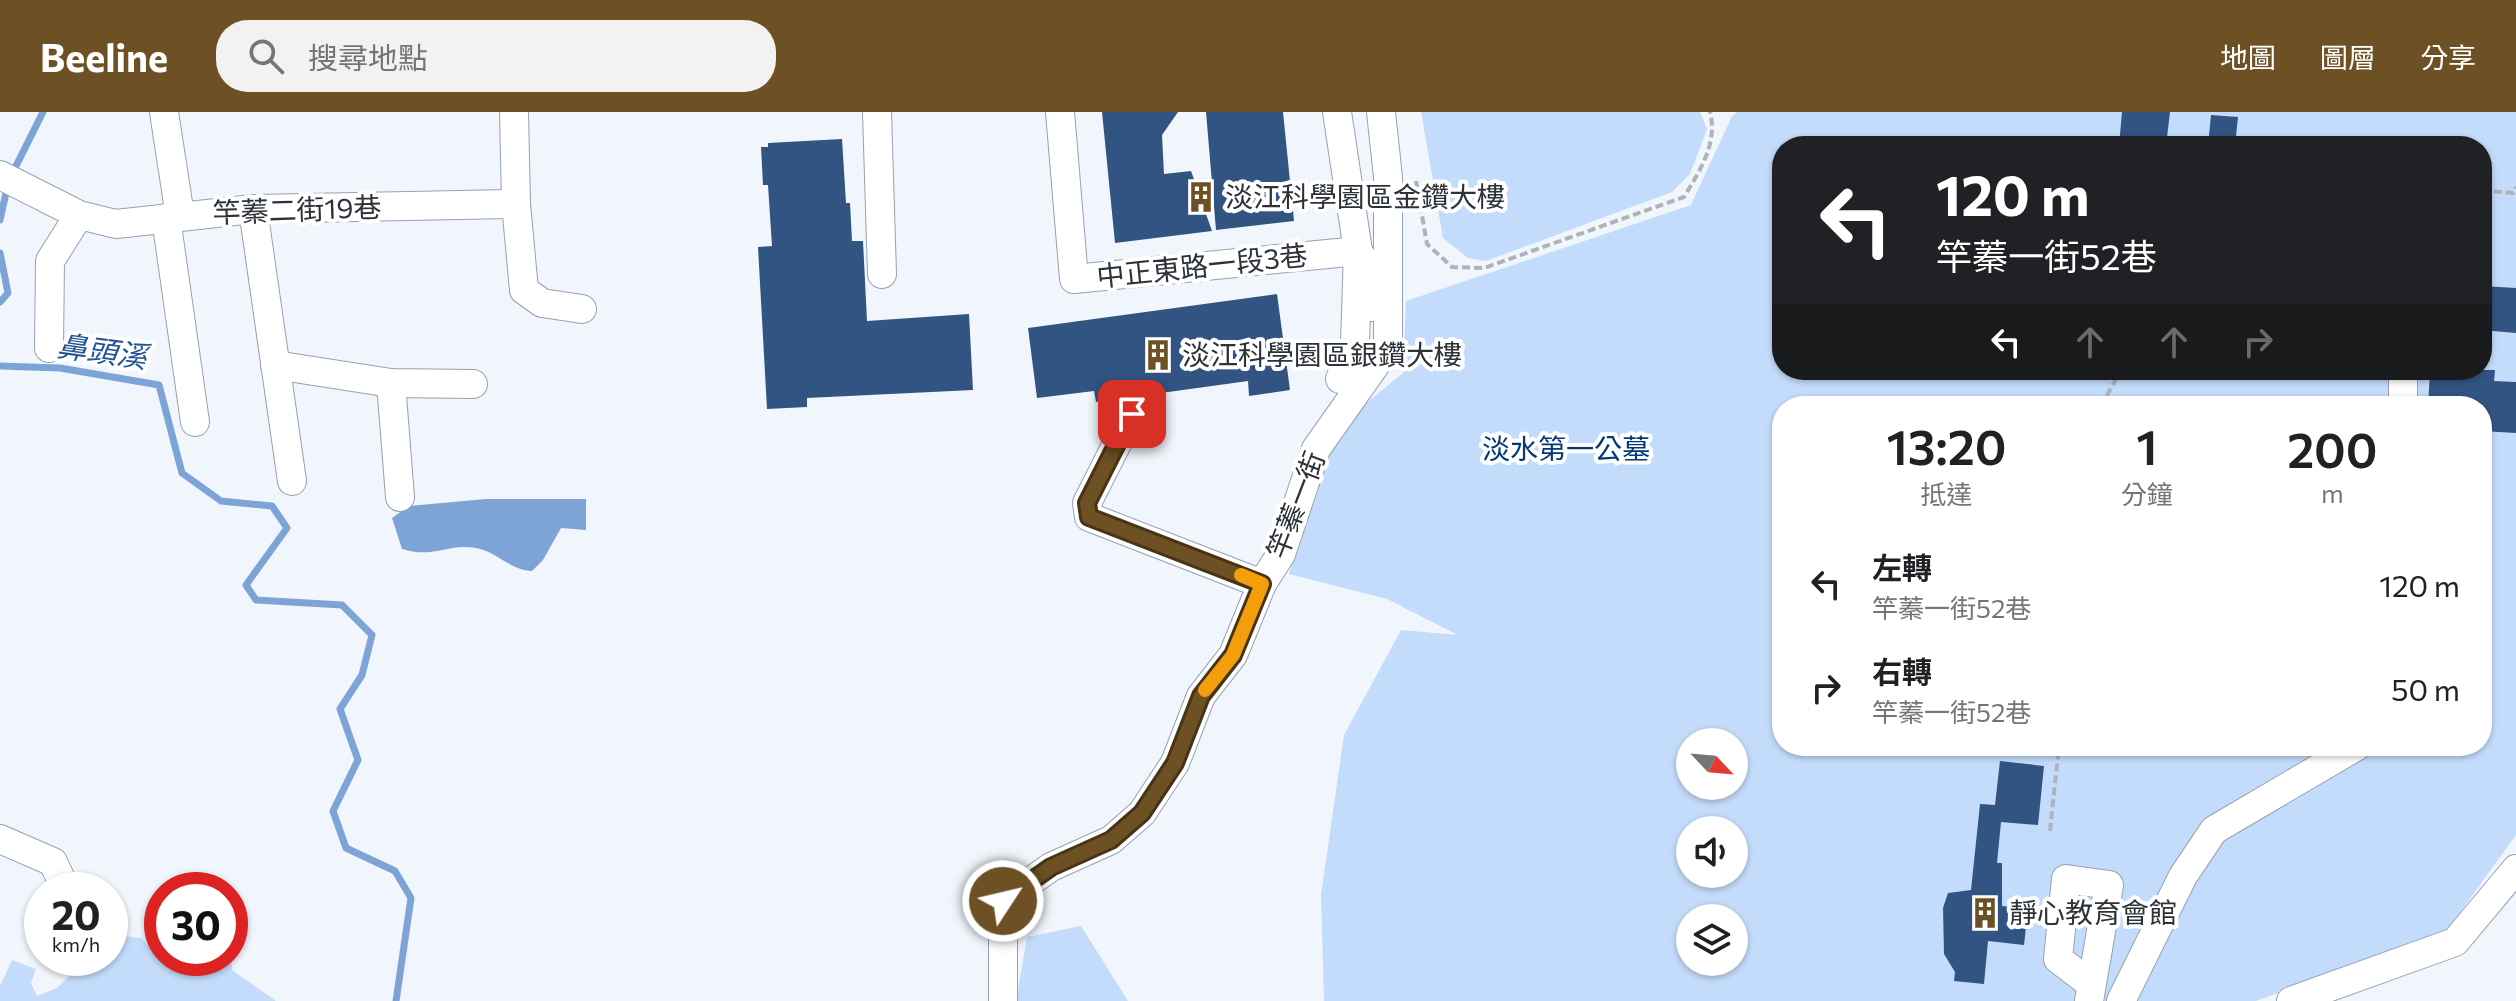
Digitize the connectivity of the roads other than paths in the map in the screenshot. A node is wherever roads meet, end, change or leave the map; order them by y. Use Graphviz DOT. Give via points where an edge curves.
graph roads {
  1 [pos="164,112"];
  2 [pos="514,112"];
  3 [pos="877,112"];
  4 [pos="1060,112"];
  5 [pos="1337,112"];
  6 [pos="1381,112"];
  7 [pos="0,175"];
  8 [pos="516,204"];
  9 [pos="253,209"];
  10 [pos="79,215"];
  11 [pos="173,217"];
  12 [pos="1358,251"];
  13 [pos="882,274"];
  14 [pos="582,309"];
  15 [pos="49,348"];
  16 [pos="275,365"];
  17 [pos="391,383"];
  18 [pos="473,384"];
  19 [pos="1350,384"];
  20 [pos="1132,414"];
  21 [pos="195,422"];
  22 [pos="292,481"];
  23 [pos="400,497"];
  24 [pos="1262,584"];
  25 [pos="2340,756"];
  26 [pos="0,839"];
  27 [pos="2516,869"];
  28 [pos="58,872"];
  29 [pos="1003,1001"];
  30 [pos="2121,1001"];
  31 [pos="2291,1001"];
  1 -- 11 [label="street"];
  2 -- 8 [label="street"];
  3 -- 13 [label="street"];
  4 -- 12 [label="street, 中正東路一段3巷" via="1074,279"];
  5 -- 12 [label="street"];
  6 -- 19 [label="street, 竿蓁一街" via="1388,177 1388,347"];
  7 -- 10 [label="street, 竿蓁二街19巷"];
  8 -- 9 [label="street, 竿蓁二街19巷"];
  8 -- 14 [label="street" via="524,290 542,303"];
  9 -- 11 [label="street, 竿蓁二街19巷"];
  9 -- 16 [label="street"];
  10 -- 11 [label="street, 竿蓁二街19巷" via="116,224"];
  10 -- 15 [label="street" via="50,261"];
  11 -- 21 [label="street"];
  12 -- 19 [label="street"];
  16 -- 17 [label="street"];
  16 -- 22 [label="street"];
  17 -- 18 [label="street"];
  17 -- 23 [label="street"];
  19 -- 24 [label="street, 竿蓁一街" via="1316,449 1281,554"];
  20 -- 24 [label="street" via="1087,503 1089,517"];
  24 -- 29 [label="street, 竿蓁一街" via="1233,655 1201,696 1175,763 1142,813 1111,840 1051,867 1003,901"];
  25 -- 30 [label="street" via="2214,830 2183,876"];
  26 -- 28 [label="street" via="53,862"];
  27 -- 31 [label="street" via="2455,942"];
}
